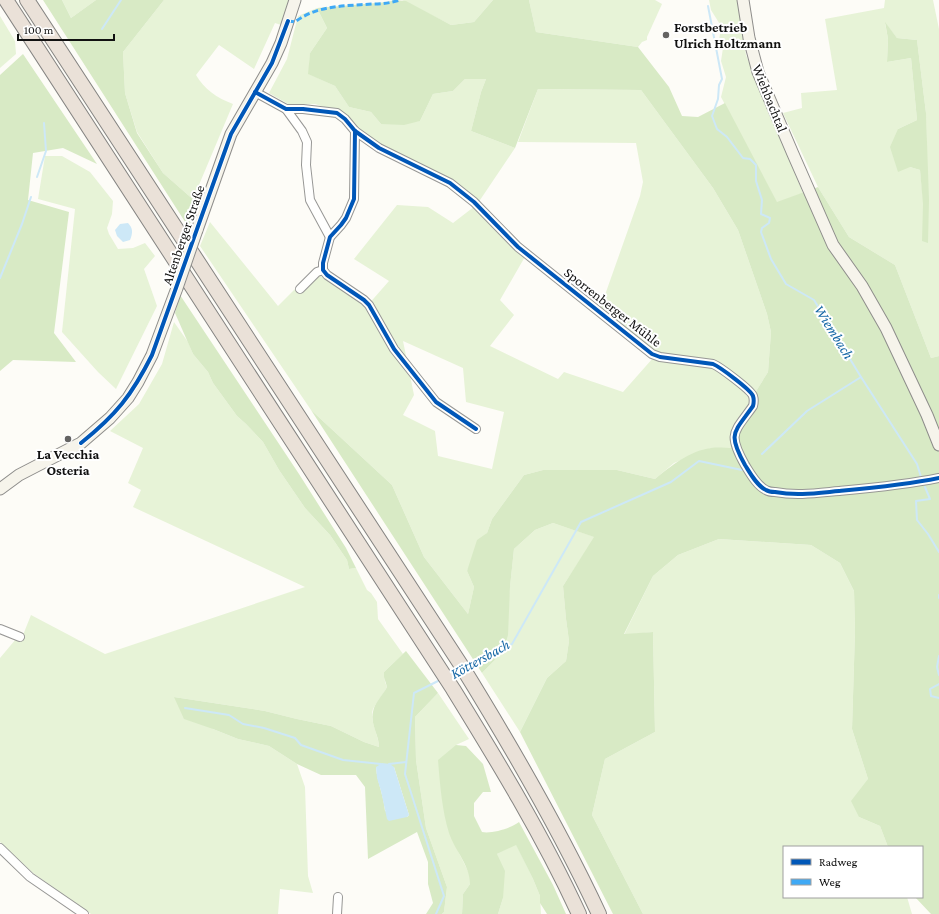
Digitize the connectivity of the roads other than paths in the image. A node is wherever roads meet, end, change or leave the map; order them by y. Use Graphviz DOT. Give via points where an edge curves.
graph roads {
  1 [pos="6,0"];
  2 [pos="27,0"];
  3 [pos="295,0"];
  4 [pos="743,0"];
  5 [pos="255,92"];
  6 [pos="286,109"];
  7 [pos="355,131"];
  8 [pos="330,237"];
  9 [pos="323,270"];
  10 [pos="300,288"];
  11 [pos="476,429"];
  12 [pos="939,445"];
  13 [pos="939,478"];
  14 [pos="0,489"];
  15 [pos="0,629"];
  16 [pos="20,637"];
  17 [pos="0,848"];
  18 [pos="338,897"];
  19 [pos="84,914"];
  20 [pos="337,914"];
  21 [pos="579,914"];
  22 [pos="599,914"];
  1 -- 21 [label="highway" via="493,754 540,837"];
  2 -- 22 [label="highway" via="509,743 576,866"];
  3 -- 5 [label="main road, Altenberger Straße" via="281,43"];
  4 -- 12 [label="main road, Wiehbachtal" via="758,72 809,192 833,245 862,286 886,328"];
  5 -- 6 [label="street, Sporrenberger Mühle"];
  5 -- 14 [label="main road, Altenberger Straße, bridge" via="231,134 152,355 134,387 115,413 81,443 19,475"];
  6 -- 7 [label="street, Sporrenberger Mühle" via="337,113"];
  6 -- 8 [label="street, Sporrenberger Mühle" via="307,142 308,193"];
  7 -- 8 [label="street" via="354,199 346,218"];
  7 -- 13 [label="street, Sporrenberger Mühle" via="388,154 442,178 460,190 518,247 652,354 716,365 749,390 754,397 753,406 735,432 734,441 748,471 766,490 791,495 808,494"];
  8 -- 9 [label="street"];
  9 -- 10 [label="street" via="317,272"];
  9 -- 11 [label="street" via="369,305 394,349 436,402"];
  15 -- 16 [label="street"];
  17 -- 19 [label="street" via="30,877"];
  18 -- 20 [label="street"];
}
